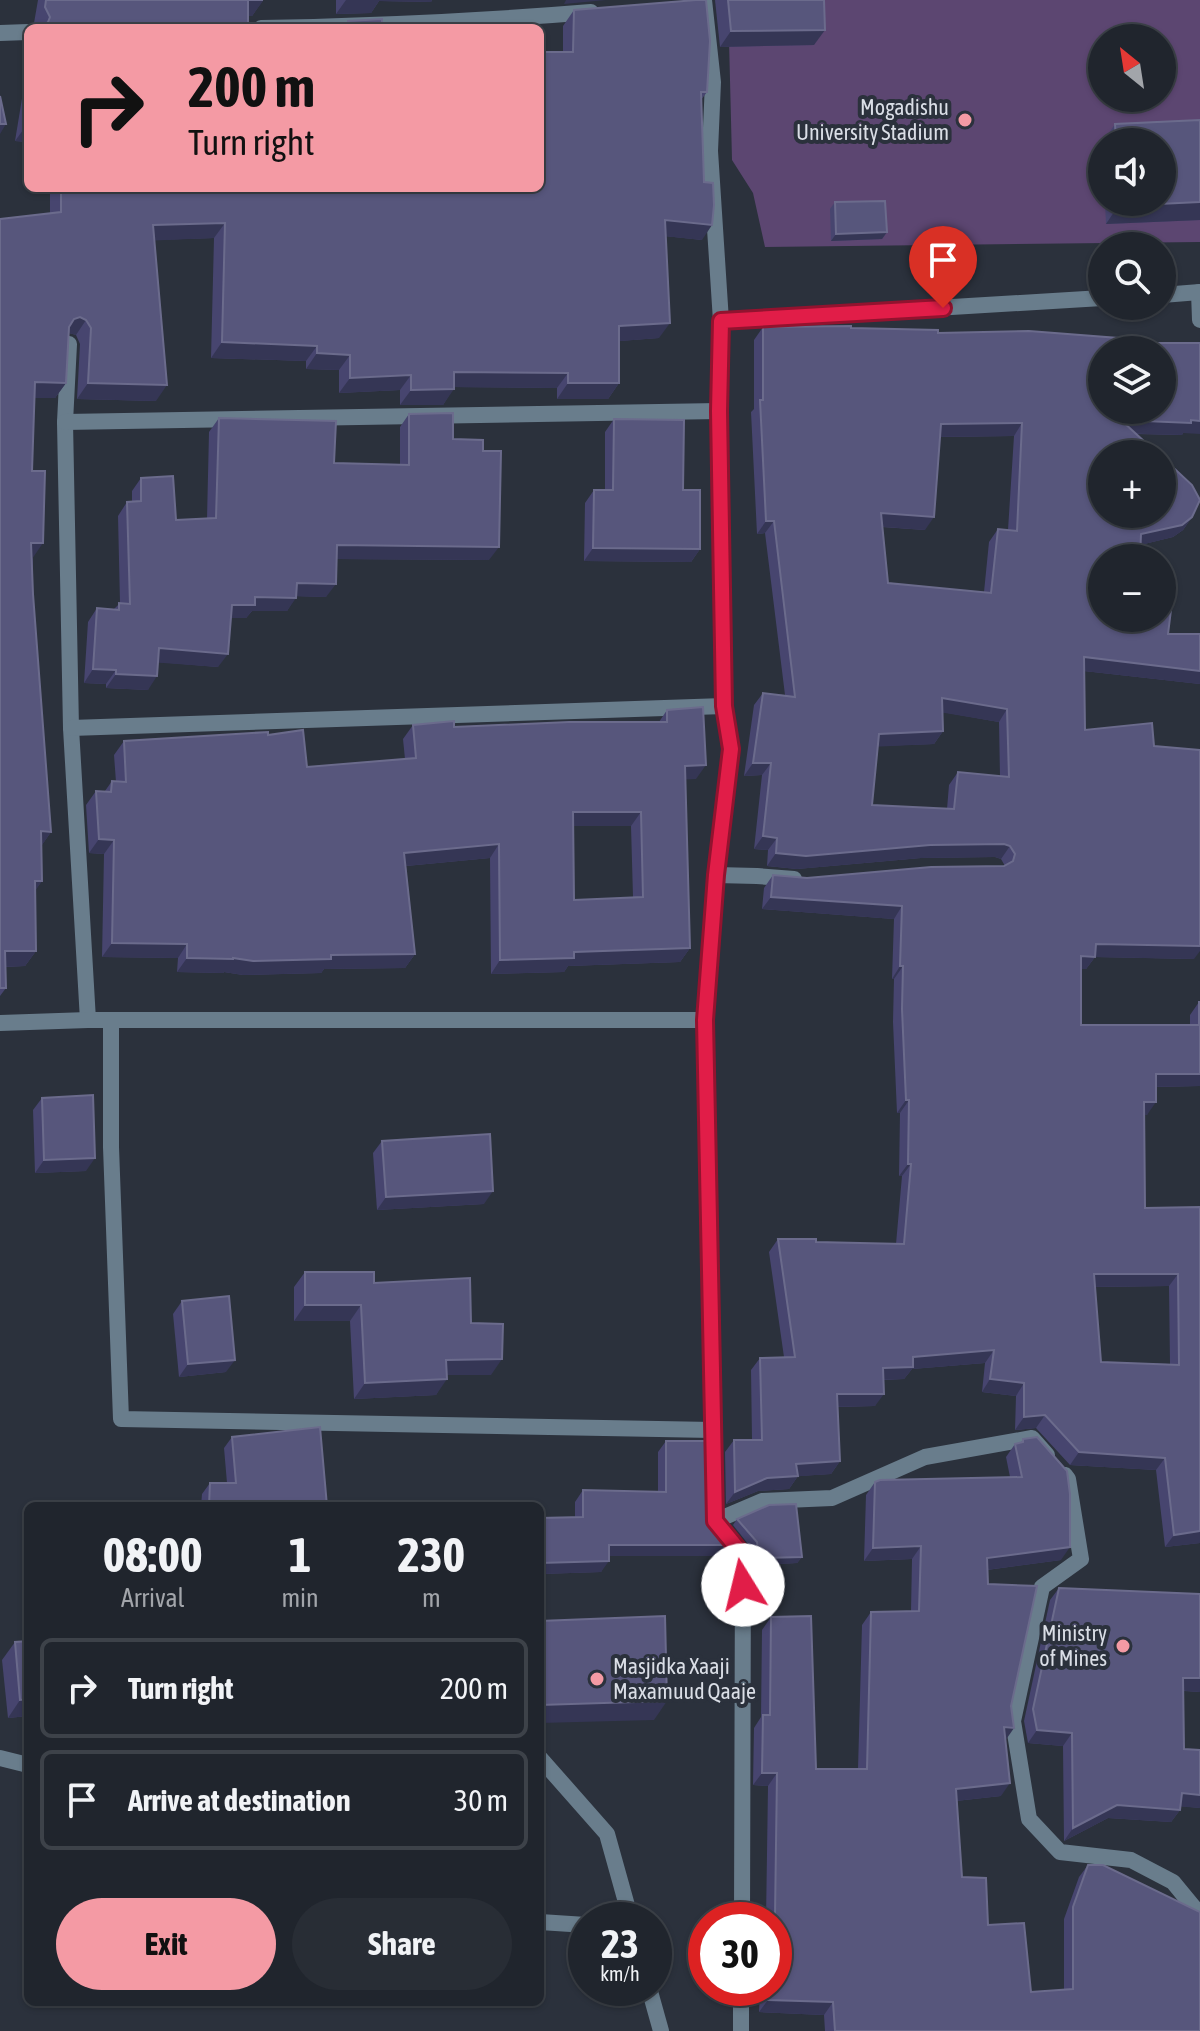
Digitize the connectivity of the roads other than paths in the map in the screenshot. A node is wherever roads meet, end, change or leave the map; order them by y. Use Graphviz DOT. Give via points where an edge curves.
graph roads {
  1 [pos="699,3"];
  2 [pos="614,10"];
  3 [pos="371,24"];
  4 [pos="24,32"];
  5 [pos="0,33"];
  6 [pos="1200,292"];
  7 [pos="1176,294"];
  8 [pos="1088,299"];
  9 [pos="1200,320"];
  10 [pos="721,321"];
  11 [pos="69,344"];
  12 [pos="719,411"];
  13 [pos="65,422"];
  14 [pos="724,706"];
  15 [pos="71,728"];
  16 [pos="716,875"];
  17 [pos="812,878"];
  18 [pos="88,1020"];
  19 [pos="705,1020"];
  20 [pos="111,1021"];
  21 [pos="0,1023"];
  22 [pos="713,1430"];
  23 [pos="715,1521"];
  24 [pos="0,1758"];
  25 [pos="544,1763"];
  26 [pos="24,1764"];
  27 [pos="626,1902"];
  28 [pos="742,1902"];
  29 [pos="1200,1915"];
  30 [pos="544,1922"];
  31 [pos="568,1924"];
  32 [pos="654,2006"];
  33 [pos="741,2006"];
  34 [pos="661,2031"];
  35 [pos="741,2031"];
  1 -- 10 [label="street" via="713,82 710,151"];
  2 -- 3 [label="street"];
  4 -- 5 [label="street"];
  6 -- 7 [label="street"];
  6 -- 9 [label="street"];
  8 -- 10 [label="street"];
  10 -- 12 [label="street"];
  11 -- 13 [label="street"];
  12 -- 13 [label="street"];
  12 -- 14 [label="street"];
  13 -- 15 [label="street"];
  14 -- 15 [label="street"];
  14 -- 16 [label="street" via="731,749"];
  15 -- 18 [label="street"];
  16 -- 17 [label="street"];
  16 -- 19 [label="street"];
  18 -- 20 [label="street"];
  18 -- 21 [label="street"];
  19 -- 20 [label="street"];
  19 -- 22 [label="street"];
  20 -- 22 [label="street" via="121,1419"];
  22 -- 23 [label="street"];
  23 -- 28 [label="street" via="743,1555"];
  23 -- 29 [label="street" via="762,1501 832,1498 925,1457 1032,1438 1068,1479 1081,1559 1042,1587 1013,1721 1029,1819 1060,1852 1131,1860 1173,1882"];
  24 -- 26 [label="street"];
  25 -- 27 [label="street" via="607,1834"];
  30 -- 31 [label="street"];
  32 -- 34 [label="street"];
  33 -- 35 [label="street"];
}
